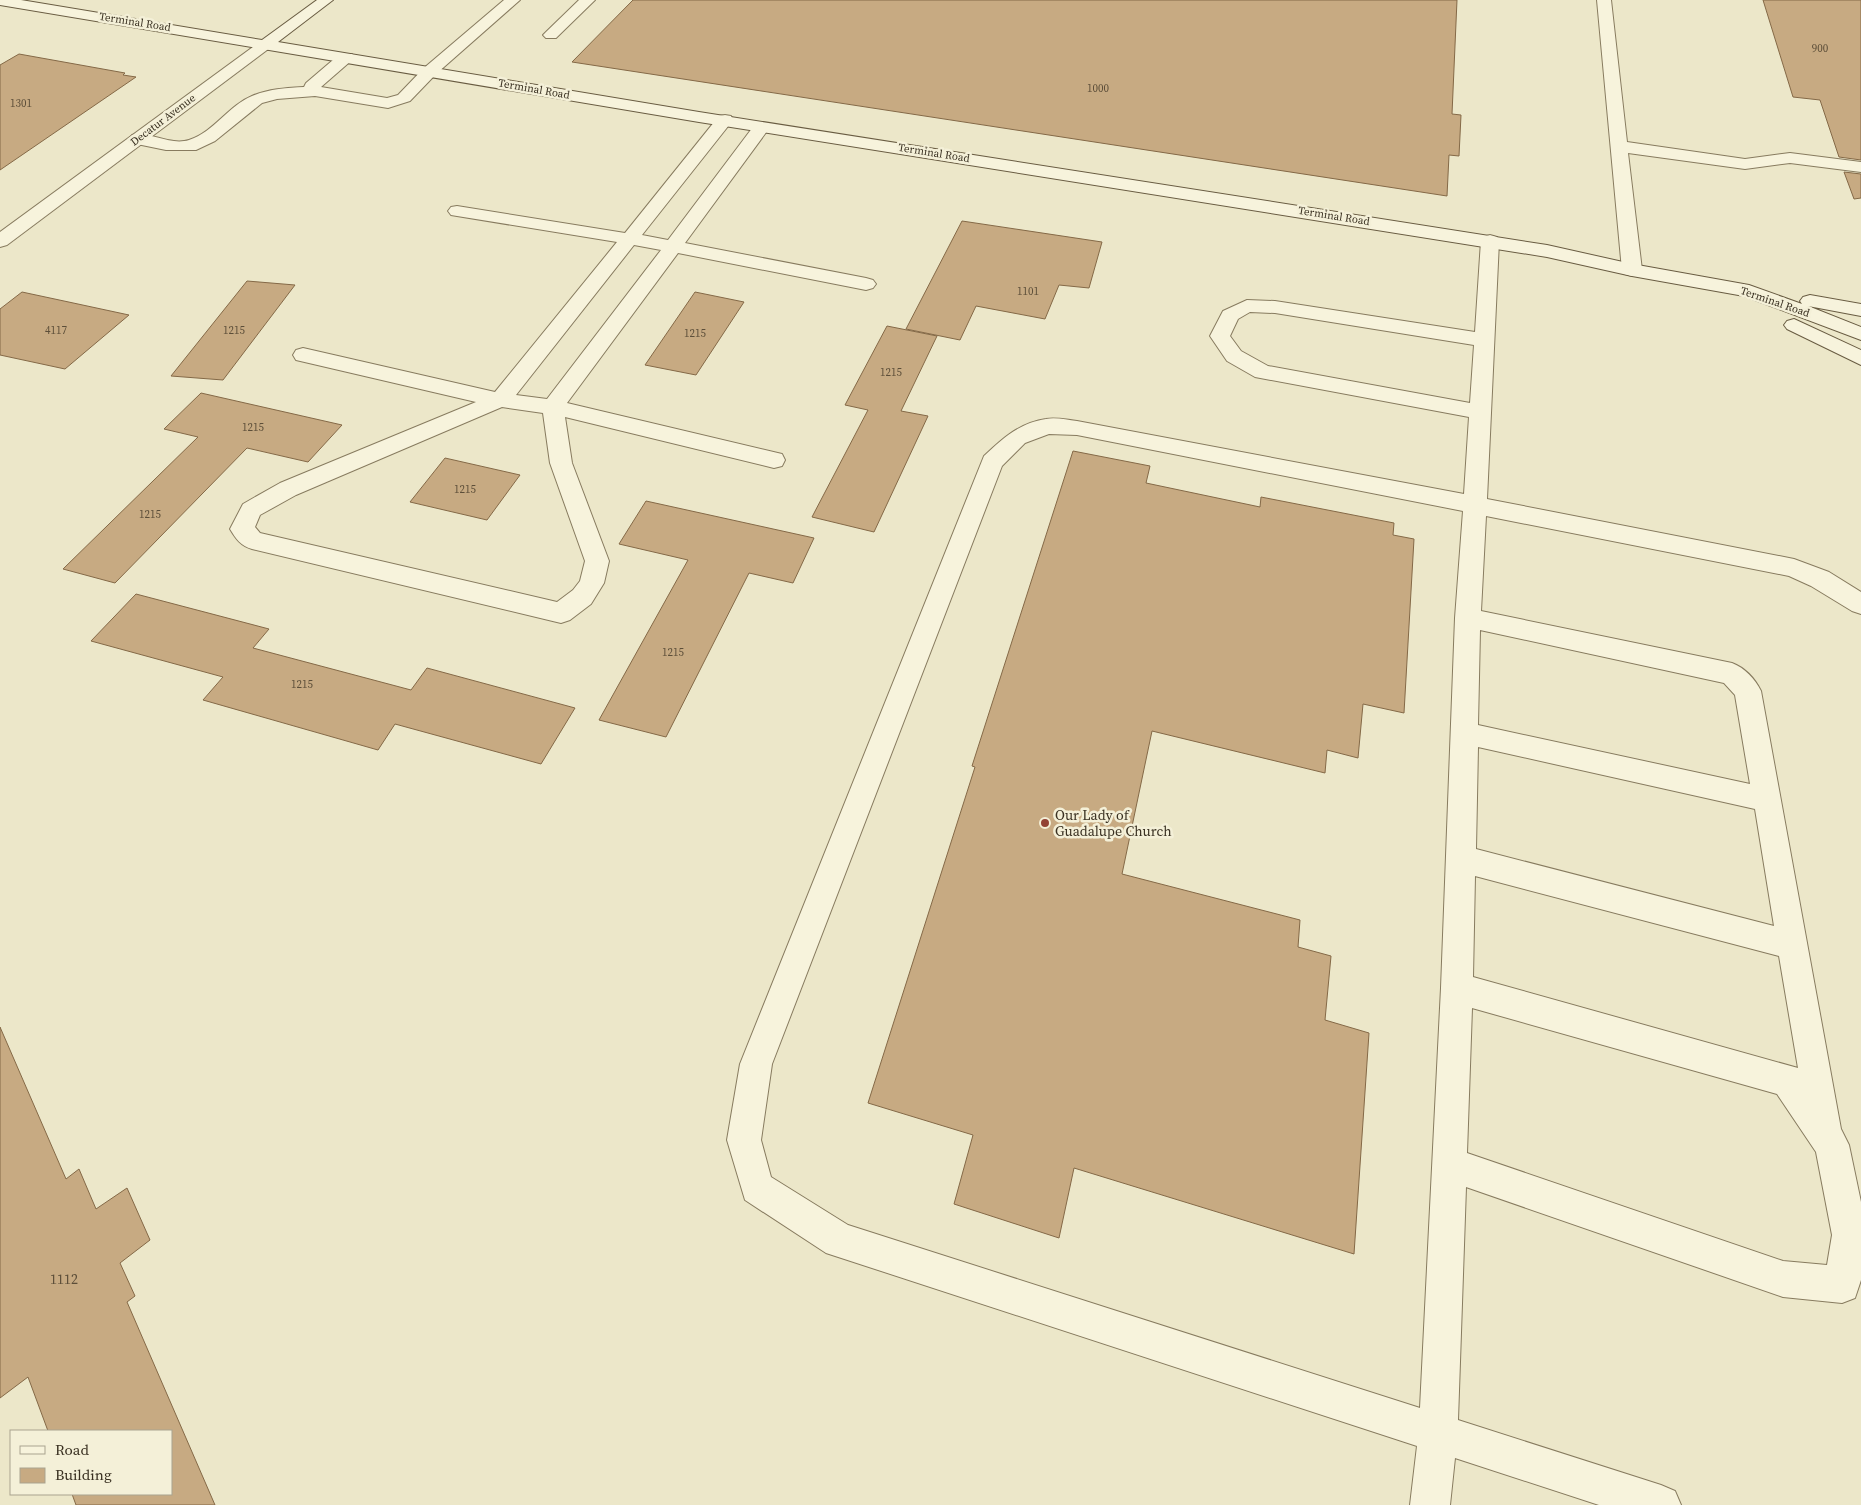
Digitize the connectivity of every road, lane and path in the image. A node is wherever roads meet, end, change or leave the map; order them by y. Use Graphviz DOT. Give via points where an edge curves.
graph roads {
  1 [pos="326,0"];
  2 [pos="513,0"];
  3 [pos="588,0"];
  4 [pos="1604,0"];
  5 [pos="0,1"];
  6 [pos="551,35"];
  7 [pos="266,44"];
  8 [pos="346,57"];
  9 [pos="430,71"];
  10 [pos="315,91"];
  11 [pos="725,120"];
  12 [pos="762,126"];
  13 [pos="138,139"];
  14 [pos="1619,146"];
  15 [pos="1861,167"];
  16 [pos="457,211"];
  17 [pos="631,239"];
  18 [pos="0,241"];
  19 [pos="1490,241"];
  20 [pos="674,246"];
  21 [pos="1632,270"];
  22 [pos="866,284"];
  23 [pos="1749,291"];
  24 [pos="1861,310"];
  25 [pos="1861,334"];
  26 [pos="1484,340"];
  27 [pos="303,355"];
  28 [pos="1861,358"];
  29 [pos="500,400"];
  30 [pos="553,407"];
  31 [pos="1479,412"];
  32 [pos="774,460"];
  33 [pos="1474,505"];
  34 [pos="1861,604"];
  35 [pos="1468,618"];
  36 [pos="1464,733"];
  37 [pos="1768,800"];
  38 [pos="1460,858"];
  39 [pos="1793,945"];
  40 [pos="1457,988"];
  41 [pos="1827,1137"];
  42 [pos="1450,1164"];
  43 [pos="1438,1432"];
  44 [pos="1430,1505"];
  45 [pos="1662,1505"];
  1 -- 7 [label="main road, Decatur Avenue"];
  2 -- 9 [label="main road"];
  3 -- 6 [label="main road"];
  4 -- 14 [label="main road"];
  5 -- 7 [label="main road, Terminal Road"];
  7 -- 8 [label="main road, Terminal Road"];
  7 -- 13 [label="main road, Decatur Avenue"];
  8 -- 9 [label="main road, Terminal Road"];
  8 -- 10 [label="main road" via="312,86"];
  9 -- 10 [label="main road" via="404,98 388,103"];
  9 -- 11 [label="main road, Terminal Road"];
  10 -- 13 [label="main road" via="276,94 256,100 208,137 190,146"];
  11 -- 12 [label="main road, Terminal Road"];
  11 -- 17 [label="main road"];
  12 -- 19 [label="main road, Terminal Road"];
  12 -- 20 [label="main road"];
  13 -- 18 [label="main road, Decatur Avenue"];
  14 -- 15 [label="main road" via="1744,164 1790,158"];
  14 -- 21 [label="main road"];
  16 -- 17 [label="main road"];
  17 -- 20 [label="main road"];
  17 -- 29 [label="main road"];
  19 -- 21 [label="main road, Terminal Road"];
  19 -- 26 [label="main road"];
  20 -- 22 [label="main road"];
  20 -- 30 [label="main road"];
  21 -- 23 [label="main road, Terminal Road"];
  23 -- 24 [label="main road"];
  23 -- 25 [label="main road, Terminal Road"];
  23 -- 28 [label="main road" via="1786,321"];
  26 -- 31 [label="main road"];
  26 -- 31 [label="main road" via="1275,307 1248,306 1230,315 1220,336 1234,356 1262,372"];
  27 -- 29 [label="main road"];
  29 -- 30 [label="main road"];
  29 -- 30 [label="main road" via="288,489 251,510 242,529 252,540 561,613 582,597 592,583 597,561 561,463"];
  30 -- 32 [label="main road"];
  31 -- 33 [label="main road"];
  33 -- 34 [label="main road" via="1794,568"];
  33 -- 35 [label="main road"];
  33 -- 43 [label="main road" via="1077,428 1047,426 1017,438 992,462 756,1064 744,1140 757,1188 839,1240"];
  35 -- 36 [label="main road"];
  35 -- 37 [label="main road" via="1732,674 1748,690"];
  36 -- 37 [label="main road"];
  36 -- 38 [label="main road"];
  37 -- 39 [label="main road"];
  38 -- 39 [label="main road"];
  38 -- 40 [label="main road"];
  39 -- 41 [label="main road"];
  40 -- 41 [label="main road" via="1787,1080"];
  40 -- 42 [label="main road"];
  41 -- 42 [label="main road" via="1832,1145 1850,1235 1842,1285 1783,1279"];
  42 -- 43 [label="main road"];
  43 -- 44 [label="main road"];
  43 -- 45 [label="main road"];
}
